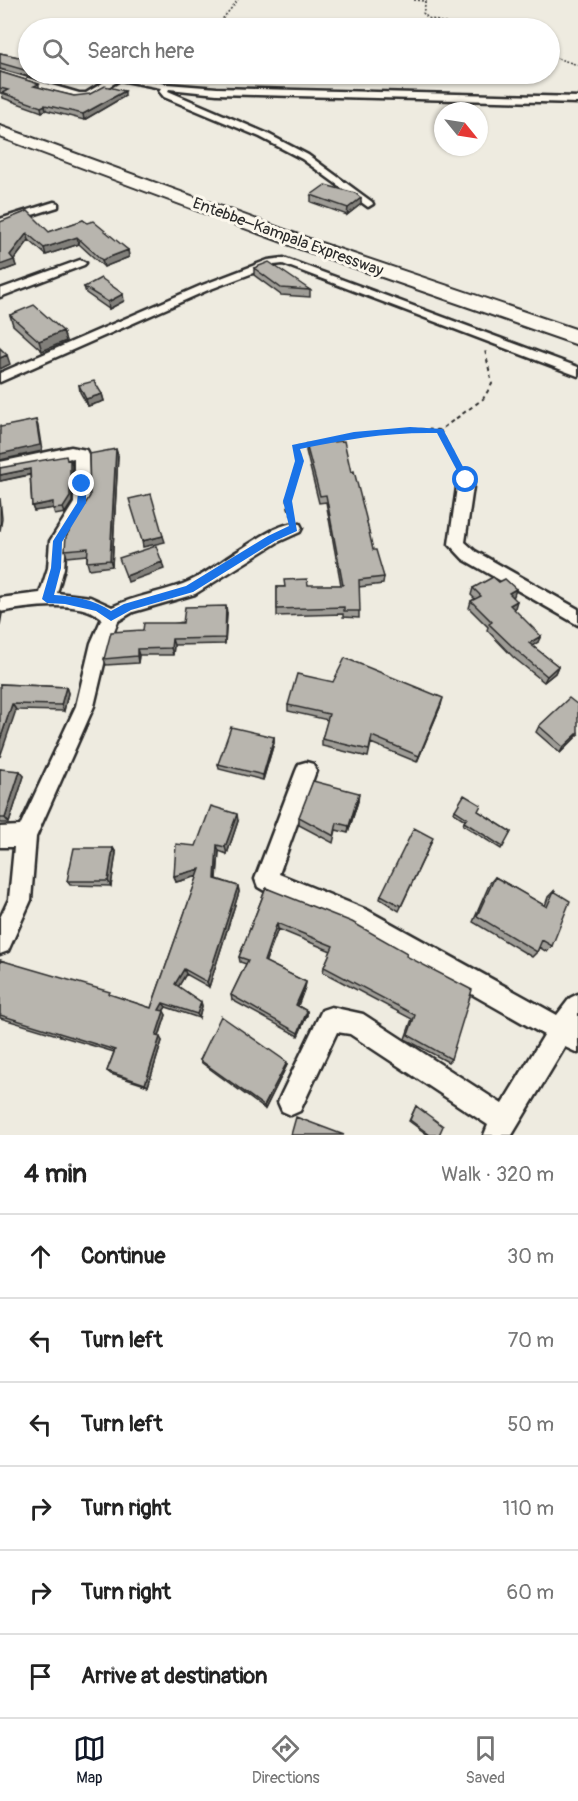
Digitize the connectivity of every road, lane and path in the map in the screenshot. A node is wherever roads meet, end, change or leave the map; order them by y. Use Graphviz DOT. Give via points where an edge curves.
graph roads {
  1 [pos="238,0"];
  2 [pos="414,0"];
  3 [pos="223,18"];
  4 [pos="428,18"];
  5 [pos="560,59"];
  6 [pos="578,65"];
  7 [pos="0,72"];
  8 [pos="18,77"];
  9 [pos="40,84"];
  10 [pos="106,84"];
  11 [pos="156,84"];
  12 [pos="167,86"];
  13 [pos="578,100"];
  14 [pos="0,120"];
  15 [pos="0,131"];
  16 [pos="54,204"];
  17 [pos="368,204"];
  18 [pos="0,222"];
  19 [pos="80,263"];
  20 [pos="0,280"];
  21 [pos="5,291"];
  22 [pos="578,325"];
  23 [pos="483,336"];
  24 [pos="578,338"];
  25 [pos="578,372"];
  26 [pos="0,378"];
  27 [pos="440,430"];
  28 [pos="0,467"];
  29 [pos="466,480"];
  30 [pos="294,528"];
  31 [pos="47,599"];
  32 [pos="0,605"];
  33 [pos="111,616"];
  34 [pos="578,618"];
  35 [pos="306,771"];
  36 [pos="26,836"];
  37 [pos="0,837"];
  38 [pos="0,943"];
  39 [pos="578,1006"];
  40 [pos="569,1036"];
  41 [pos="291,1102"];
  42 [pos="501,1128"];
  1 -- 3 [label="path"];
  2 -- 4 [label="path" via="426,2 423,13"];
  5 -- 6 [label="path"];
  7 -- 8 [label="street"];
  9 -- 10 [label="street" via="79,96"];
  11 -- 12 [label="street"];
  12 -- 13 [label="street"];
  12 -- 17 [label="street" via="163,92 167,95 305,157"];
  14 -- 22 [label="highway, Entebbe–Kampala Expressway"];
  15 -- 24 [label="highway, Entebbe–Kampala Expressway" via="317,248"];
  16 -- 18 [label="street"];
  19 -- 21 [label="street"];
  20 -- 21 [label="street"];
  23 -- 25 [label="street"];
  23 -- 26 [label="street" via="292,262 272,261"];
  23 -- 27 [label="path" via="492,384 483,399"];
  27 -- 29 [label="path"];
  27 -- 30 [label="path" via="354,435 295,447 299,461 287,501"];
  28 -- 31 [label="street" via="54,454 81,454 82,503 58,541 56,568"];
  29 -- 34 [label="street" via="457,544 469,555"];
  30 -- 33 [label="street" via="189,589"];
  31 -- 32 [label="street"];
  31 -- 33 [label="street" via="99,608"];
  33 -- 36 [label="street" via="100,643 85,706"];
  35 -- 40 [label="street" via="266,879 358,918"];
  36 -- 37 [label="street"];
  36 -- 38 [label="street" via="20,900"];
  39 -- 40 [label="street"];
  40 -- 42 [label="street"];
  41 -- 42 [label="street" via="331,1019 354,1023"];
}
